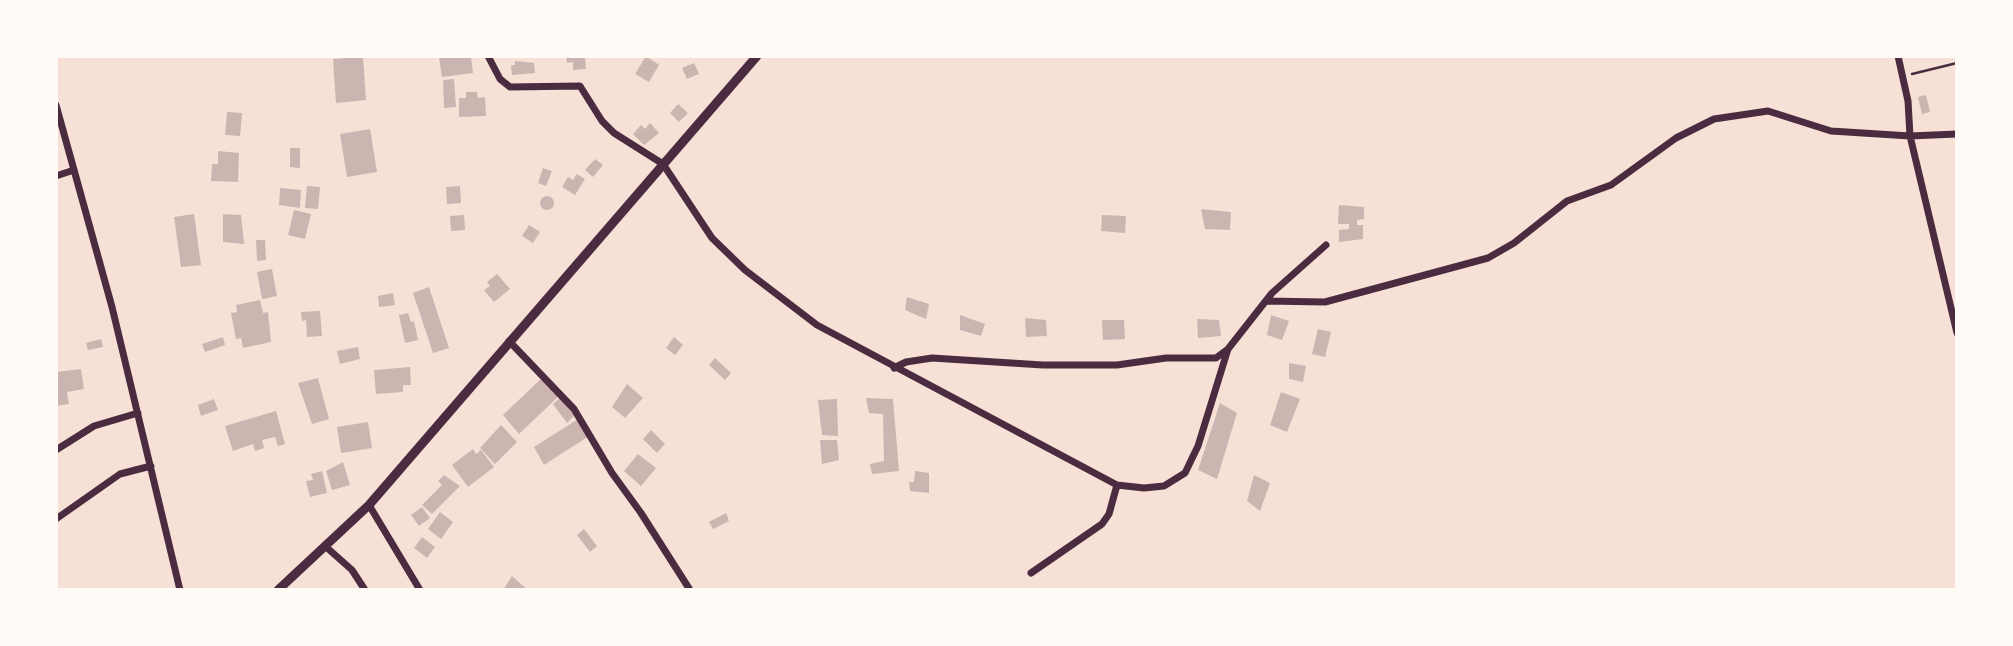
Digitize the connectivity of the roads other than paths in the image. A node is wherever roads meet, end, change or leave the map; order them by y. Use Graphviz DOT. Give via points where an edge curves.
graph roads {
  1 [pos="488,56"];
  2 [pos="757,56"];
  3 [pos="1898,56"];
  4 [pos="56,105"];
  5 [pos="1957,134"];
  6 [pos="1910,136"];
  7 [pos="663,164"];
  8 [pos="75,170"];
  9 [pos="56,176"];
  10 [pos="1326,246"];
  11 [pos="1266,301"];
  12 [pos="1957,333"];
  13 [pos="509,341"];
  14 [pos="1228,349"];
  15 [pos="894,368"];
  16 [pos="138,413"];
  17 [pos="56,450"];
  18 [pos="151,466"];
  19 [pos="1117,485"];
  20 [pos="369,505"];
  21 [pos="56,519"];
  22 [pos="325,546"];
  23 [pos="1031,573"];
  24 [pos="180,590"];
  25 [pos="278,590"];
  26 [pos="365,590"];
  27 [pos="420,590"];
  28 [pos="690,590"];
  1 -- 7 [label="street" via="509,87 580,86 602,121"];
  2 -- 7 [label="street"];
  3 -- 6 [label="street"];
  4 -- 8 [label="street"];
  5 -- 6 [label="street"];
  6 -- 11 [label="street" via="1831,131 1768,111 1714,120 1676,138 1611,185 1567,201 1488,258 1325,302"];
  6 -- 12 [label="street"];
  7 -- 13 [label="street"];
  7 -- 15 [label="street" via="712,238 746,270 817,325"];
  8 -- 9 [label="street"];
  8 -- 16 [label="street"];
  10 -- 11 [label="street"];
  11 -- 14 [label="street"];
  13 -- 20 [label="street"];
  13 -- 28 [label="street" via="574,409"];
  14 -- 15 [label="street" via="1209,359 1181,357 1116,365 932,358"];
  14 -- 19 [label="street" via="1185,473 1164,486"];
  15 -- 19 [label="street"];
  16 -- 17 [label="street" via="101,422"];
  16 -- 18 [label="street"];
  18 -- 21 [label="street" via="120,474"];
  18 -- 24 [label="street"];
  19 -- 23 [label="street" via="1110,514 1102,524"];
  20 -- 22 [label="street"];
  20 -- 27 [label="street"];
  22 -- 25 [label="street"];
  22 -- 26 [label="street" via="352,570"];
}
